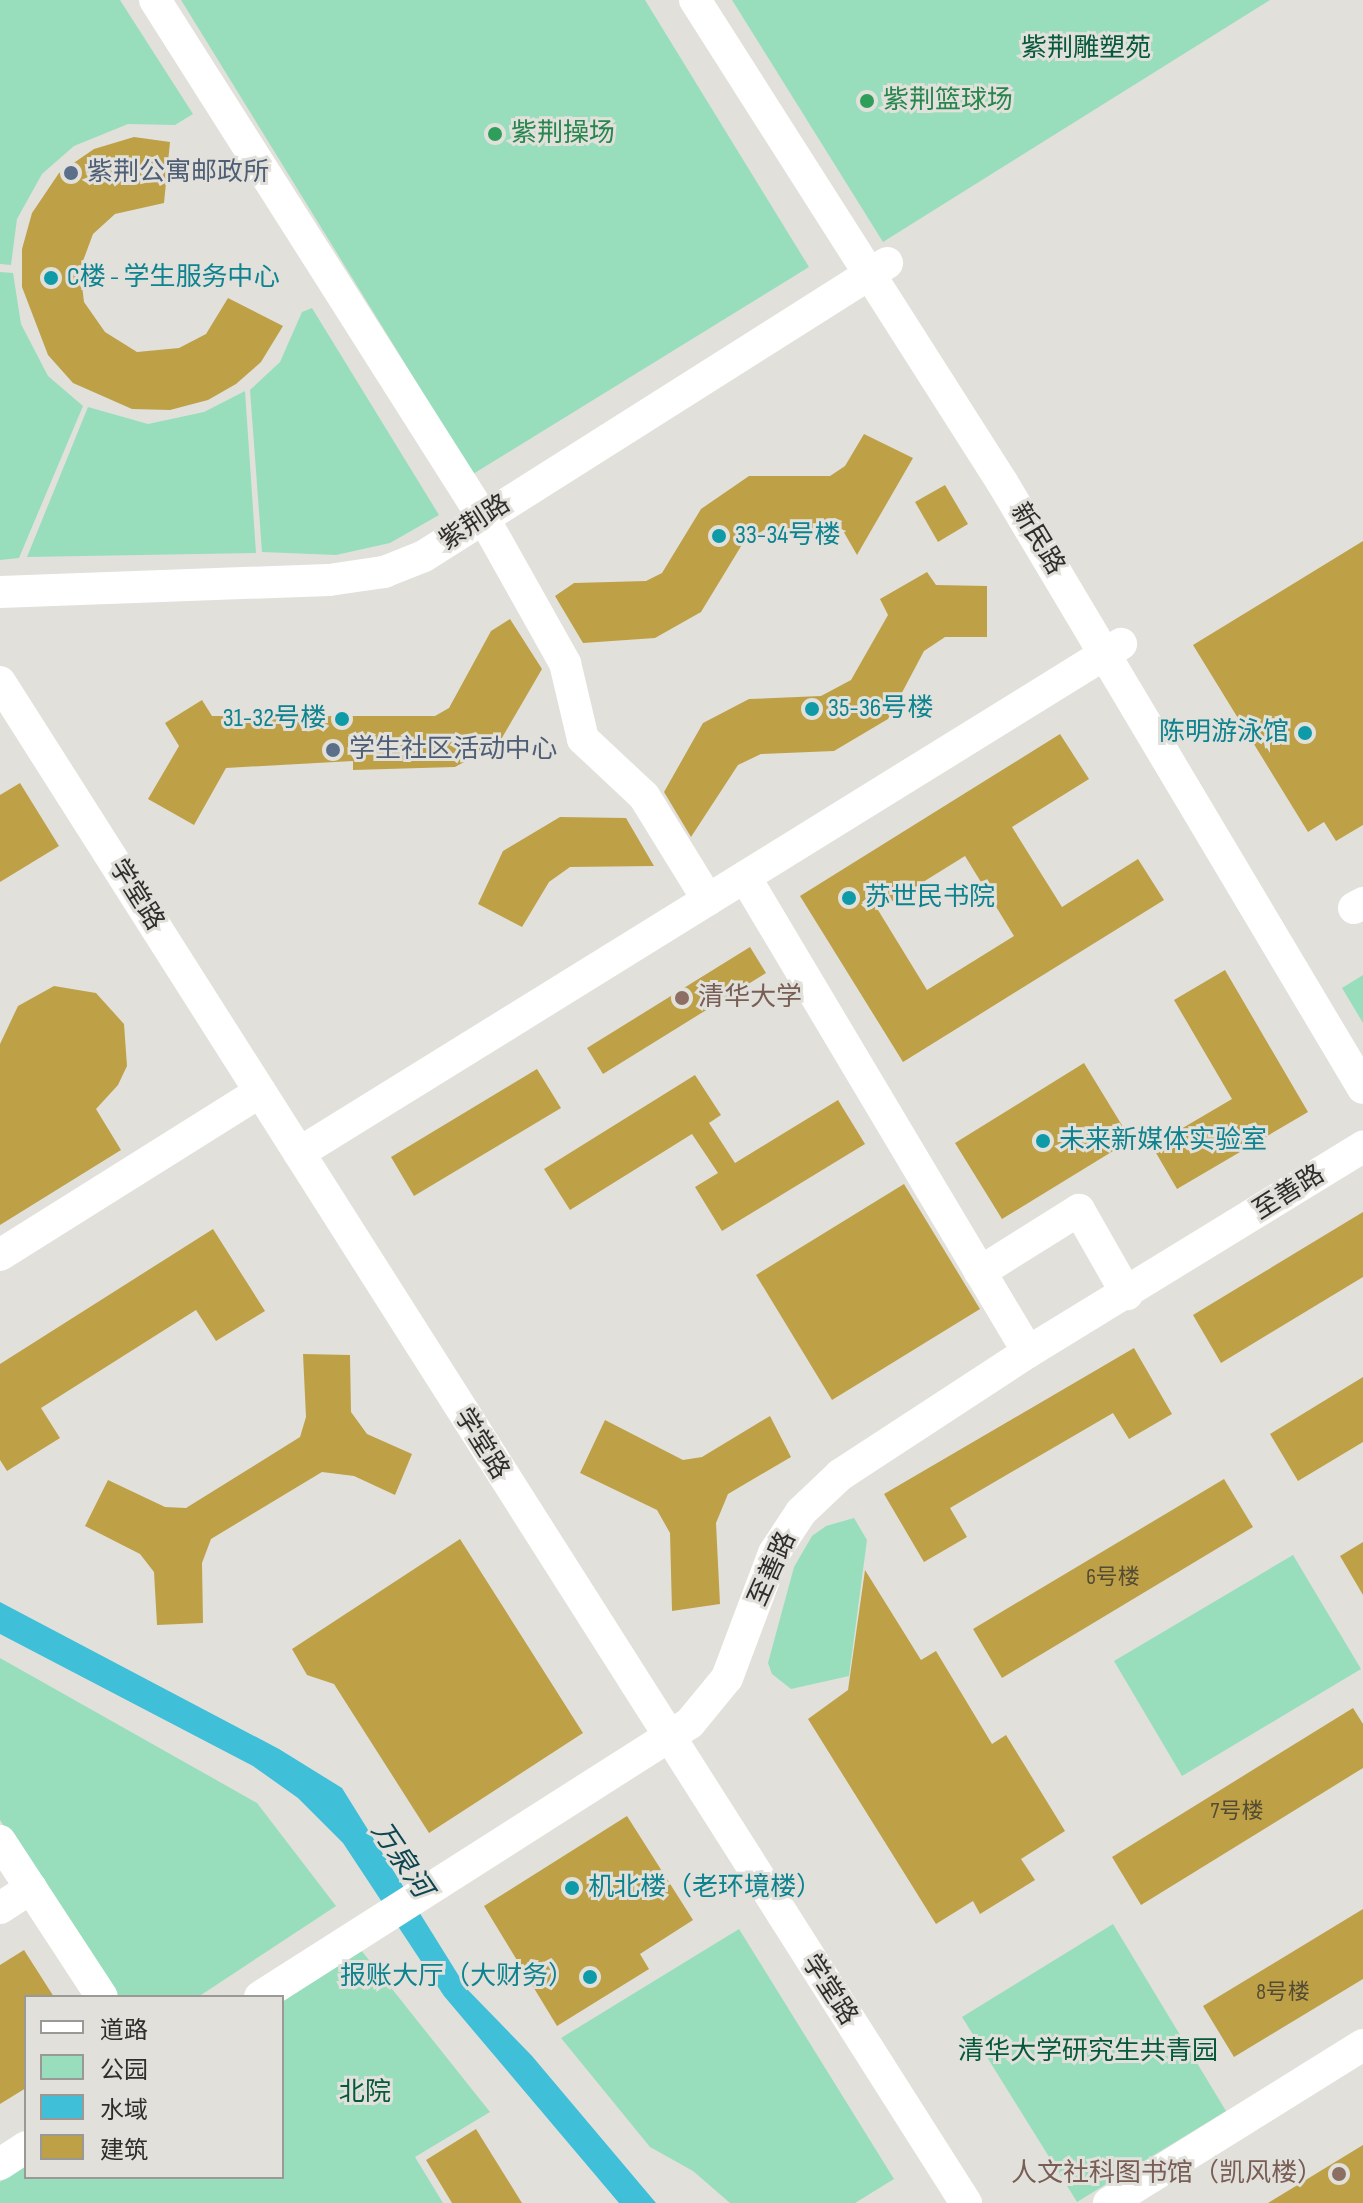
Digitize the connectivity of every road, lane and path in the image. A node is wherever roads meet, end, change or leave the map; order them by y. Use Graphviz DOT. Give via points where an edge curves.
graph roads {
  1 [pos="155,0"];
  2 [pos="695,0"];
  3 [pos="877,269"];
  4 [pos="483,517"];
  5 [pos="0,592"];
  6 [pos="1114,650"];
  7 [pos="0,682"];
  8 [pos="745,877"];
  9 [pos="708,900"];
  10 [pos="1363,1088"];
  11 [pos="260,1092"];
  12 [pos="1363,1147"];
  13 [pos="299,1153"];
  14 [pos="0,1255"];
  15 [pos="980,1272"];
  16 [pos="1127,1294"];
  17 [pos="1028,1352"];
  18 [pos="667,1738"];
  19 [pos="0,1841"];
  20 [pos="31,1888"];
  21 [pos="0,1908"];
  22 [pos="101,1995"];
  23 [pos="263,1995"];
  24 [pos="1363,2045"];
  25 [pos="24,2148"];
  26 [pos="0,2164"];
  27 [pos="966,2203"];
  28 [pos="1109,2203"];
  1 -- 4 [label="street"];
  2 -- 3 [label="street, 新民路"];
  3 -- 4 [label="street, 紫荆路"];
  3 -- 6 [label="street, 新民路"];
  4 -- 5 [label="street, 紫荆路" via="424,556 384,572 329,580"];
  4 -- 9 [label="street" via="565,663 583,739 644,796"];
  6 -- 8 [label="street"];
  6 -- 10 [label="street, 新民路"];
  7 -- 11 [label="street, 学堂路"];
  8 -- 9 [label="street"];
  8 -- 15 [label="street"];
  9 -- 13 [label="street"];
  11 -- 13 [label="street, 学堂路"];
  11 -- 14 [label="street"];
  12 -- 16 [label="street, 至善路"];
  13 -- 18 [label="street, 学堂路"];
  15 -- 16 [label="street" via="1079,1210"];
  15 -- 17 [label="street"];
  16 -- 17 [label="street, 至善路"];
  17 -- 18 [label="street, 至善路" via="840,1475 801,1512 774,1553 727,1678 702,1711"];
  18 -- 23 [label="street, 至善路"];
  18 -- 27 [label="street, 学堂路"];
  19 -- 20 [label="street"];
  20 -- 21 [label="street"];
  20 -- 22 [label="street"];
  24 -- 28 [label="street"];
  25 -- 26 [label="street"];
}
